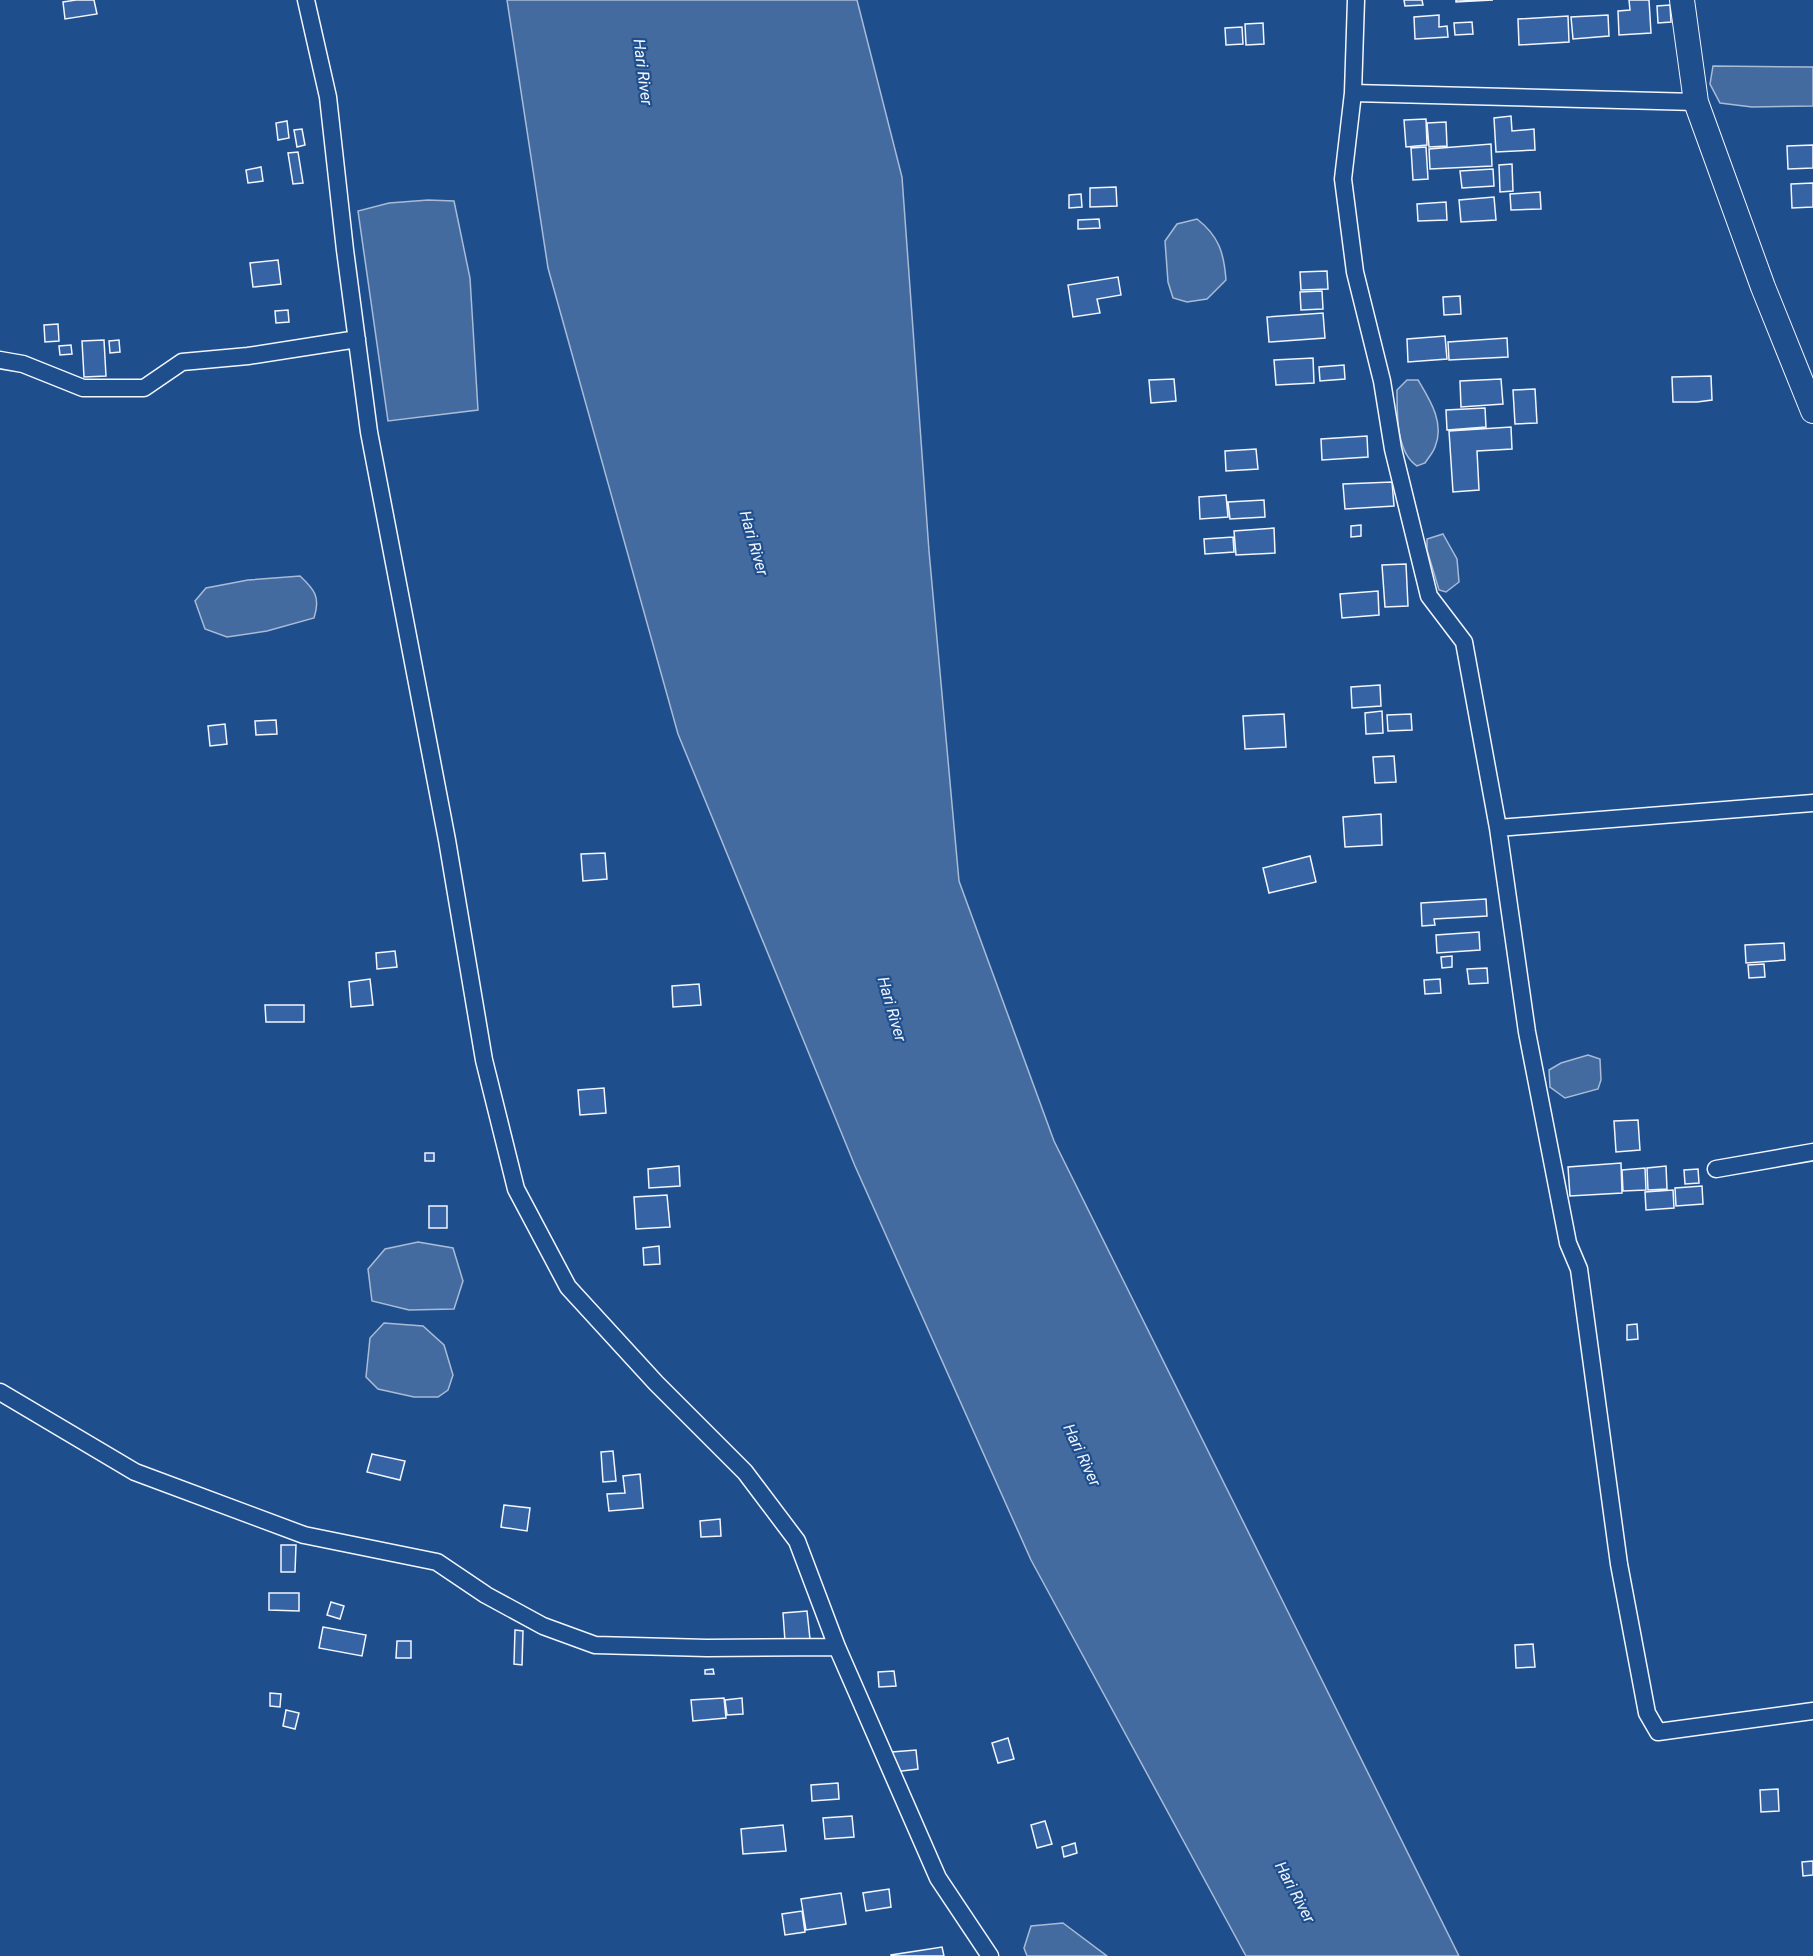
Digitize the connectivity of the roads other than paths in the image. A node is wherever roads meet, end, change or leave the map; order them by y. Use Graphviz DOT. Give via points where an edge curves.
graph roads {
  1 [pos="306,0"];
  2 [pos="1356,0"];
  3 [pos="1682,0"];
  4 [pos="1353,93"];
  5 [pos="1696,102"];
  6 [pos="357,339"];
  7 [pos="0,360"];
  8 [pos="1813,411"];
  9 [pos="1813,802"];
  10 [pos="1498,828"];
  11 [pos="1813,1152"];
  12 [pos="1716,1169"];
  13 [pos="0,1392"];
  14 [pos="837,1647"];
  15 [pos="1813,1711"];
  16 [pos="990,1956"];
  1 -- 6 [label="street" via="328,97"];
  2 -- 4 [label="street"];
  3 -- 5 [label="main road"];
  4 -- 5 [label="street"];
  4 -- 10 [label="street" via="1343,179 1355,272 1429,596 1464,642"];
  5 -- 8 [label="main road"];
  6 -- 7 [label="street" via="182,362 144,388 83,388 23,364"];
  6 -- 14 [label="street" via="369,432 447,840 484,1060 516,1190 568,1287 745,1472 797,1541"];
  9 -- 10 [label="street"];
  10 -- 15 [label="street" via="1527,1032 1568,1243 1579,1269 1619,1564 1647,1713 1659,1732"];
  11 -- 12 [label="street"];
  13 -- 14 [label="street" via="135,1472 304,1535 437,1562 543,1626 595,1645"];
  14 -- 16 [label="street" via="938,1878"];
}
